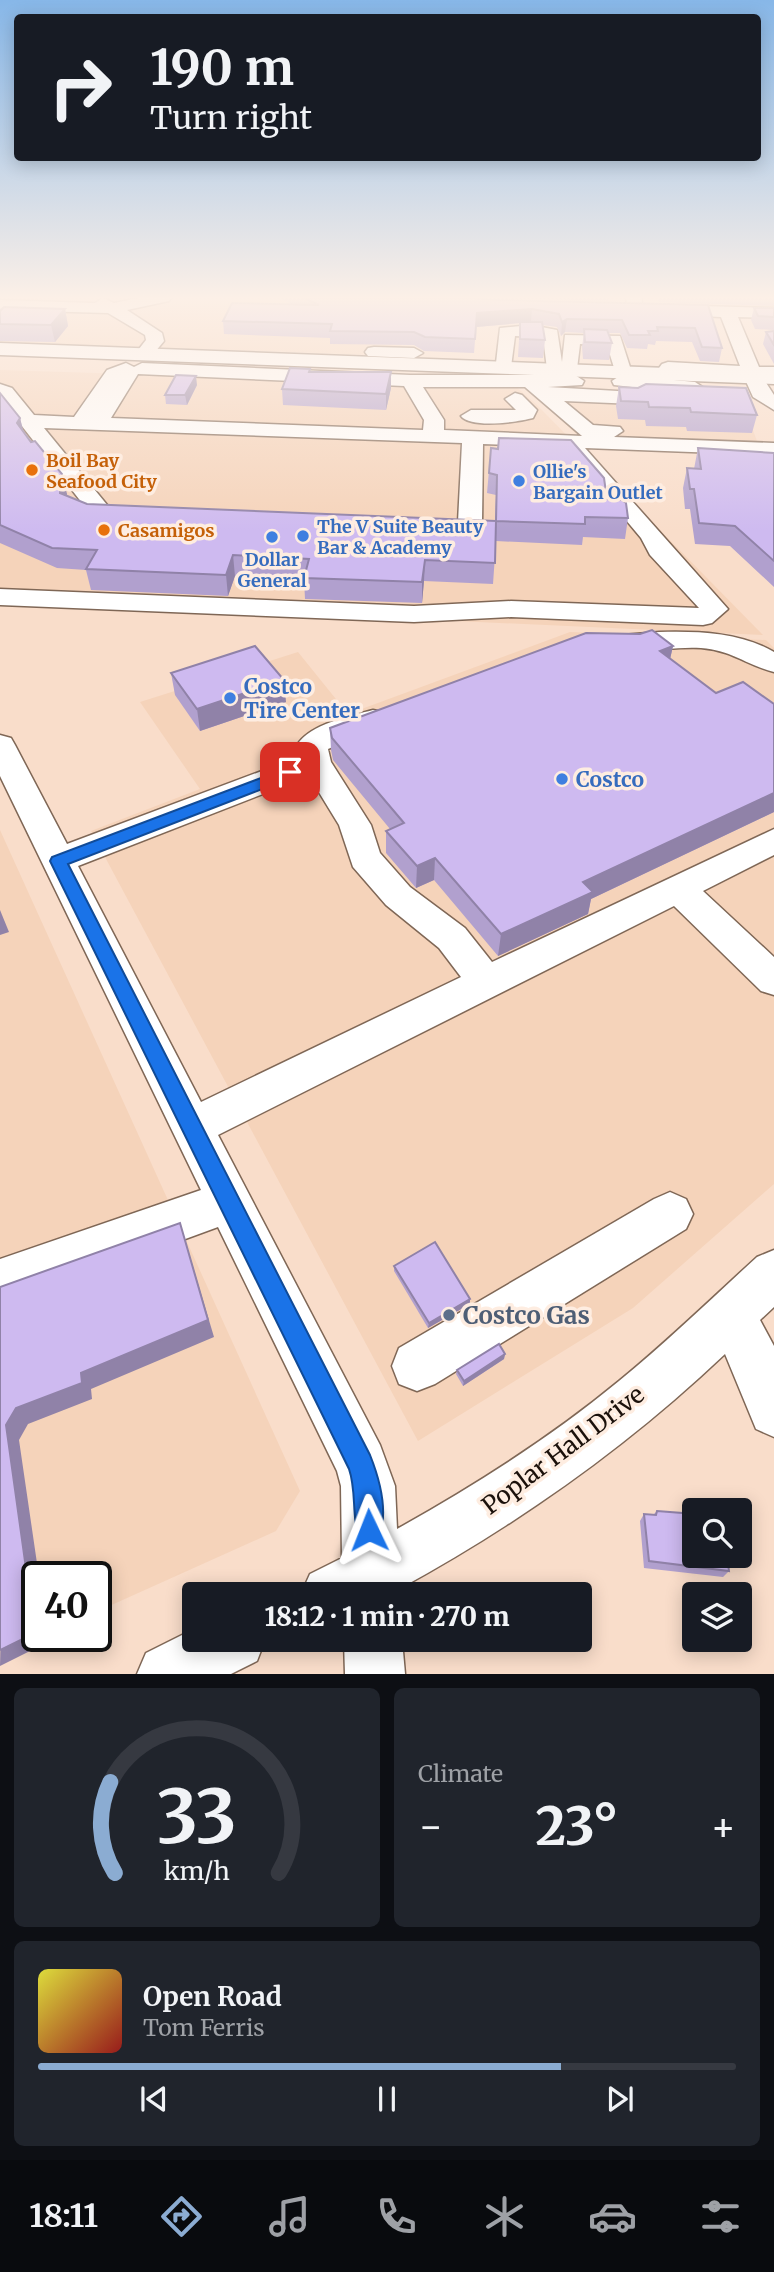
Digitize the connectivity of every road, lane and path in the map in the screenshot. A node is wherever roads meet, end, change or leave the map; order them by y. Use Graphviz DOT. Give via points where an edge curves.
graph roads {
  1 [pos="129,376"];
  2 [pos="283,376"];
  3 [pos="490,376"];
  4 [pos="543,376"];
  5 [pos="571,376"];
  6 [pos="624,376"];
  7 [pos="635,376"];
  8 [pos="713,376"];
  9 [pos="758,376"];
  10 [pos="575,377"];
  11 [pos="626,382"];
  12 [pos="413,387"];
  13 [pos="536,388"];
  14 [pos="0,390"];
  15 [pos="766,395"];
  16 [pos="28,421"];
  17 [pos="89,423"];
  18 [pos="471,427"];
  19 [pos="635,431"];
  20 [pos="433,436"];
  21 [pos="585,438"];
  22 [pos="774,449"];
  23 [pos="158,518"];
  24 [pos="412,529"];
  25 [pos="0,597"];
  26 [pos="592,643"];
  27 [pos="774,664"];
  28 [pos="397,710"];
  29 [pos="0,745"];
  30 [pos="316,762"];
  31 [pos="774,841"];
  32 [pos="58,861"];
  33 [pos="677,888"];
  34 [pos="774,980"];
  35 [pos="486,982"];
  36 [pos="191,1127"];
  37 [pos="229,1202"];
  38 [pos="670,1214"];
  39 [pos="774,1274"];
  40 [pos="0,1283"];
  41 [pos="730,1314"];
  42 [pos="417,1366"];
  43 [pos="774,1411"];
  44 [pos="358,1582"];
  45 [pos="367,1582"];
  46 [pos="212,1652"];
  47 [pos="373,1652"];
  48 [pos="167,1674"];
  49 [pos="374,1674"];
  1 -- 17 [label="street"];
  2 -- 12 [label="street"];
  3 -- 15 [label="main road"];
  4 -- 10 [label="main road"];
  5 -- 10 [label="street"];
  6 -- 11 [label="street"];
  7 -- 11 [label="street"];
  8 -- 15 [label="street"];
  9 -- 15 [label="street"];
  10 -- 11 [label="main road"];
  10 -- 13 [label="street"];
  11 -- 15 [label="main road"];
  12 -- 13 [label="street"];
  12 -- 18 [label="street" via="488,390 513,398 527,410 526,414"];
  12 -- 20 [label="street" via="434,420"];
  13 -- 21 [label="street"];
  14 -- 16 [label="street"];
  16 -- 17 [label="street"];
  16 -- 23 [label="street" via="101,512"];
  17 -- 20 [label="street"];
  18 -- 20 [label="street"];
  18 -- 21 [label="street"];
  18 -- 24 [label="street" via="470,525 457,531"];
  19 -- 21 [label="street"];
  21 -- 22 [label="street"];
  21 -- 25 [label="street" via="659,550 715,609 703,617 511,609 414,614"];
  26 -- 27 [label="street" via="660,640 735,645"];
  28 -- 30 [label="street" via="312,745"];
  29 -- 32 [label="street"];
  30 -- 32 [label="street"];
  30 -- 35 [label="street" via="355,825 365,858 398,897 452,938"];
  31 -- 33 [label="street"];
  32 -- 36 [label="street"];
  33 -- 34 [label="street"];
  33 -- 35 [label="street"];
  35 -- 36 [label="street"];
  36 -- 37 [label="street"];
  37 -- 40 [label="street"];
  37 -- 44 [label="street" via="368,1486"];
  38 -- 42 [label="street"];
  39 -- 41 [label="street, Poplar Hall Drive"];
  41 -- 43 [label="street" via="755,1360"];
  41 -- 45 [label="street, Poplar Hall Drive" via="617,1416 535,1477"];
  46 -- 48 [label="street"];
  47 -- 49 [label="street"];
}
